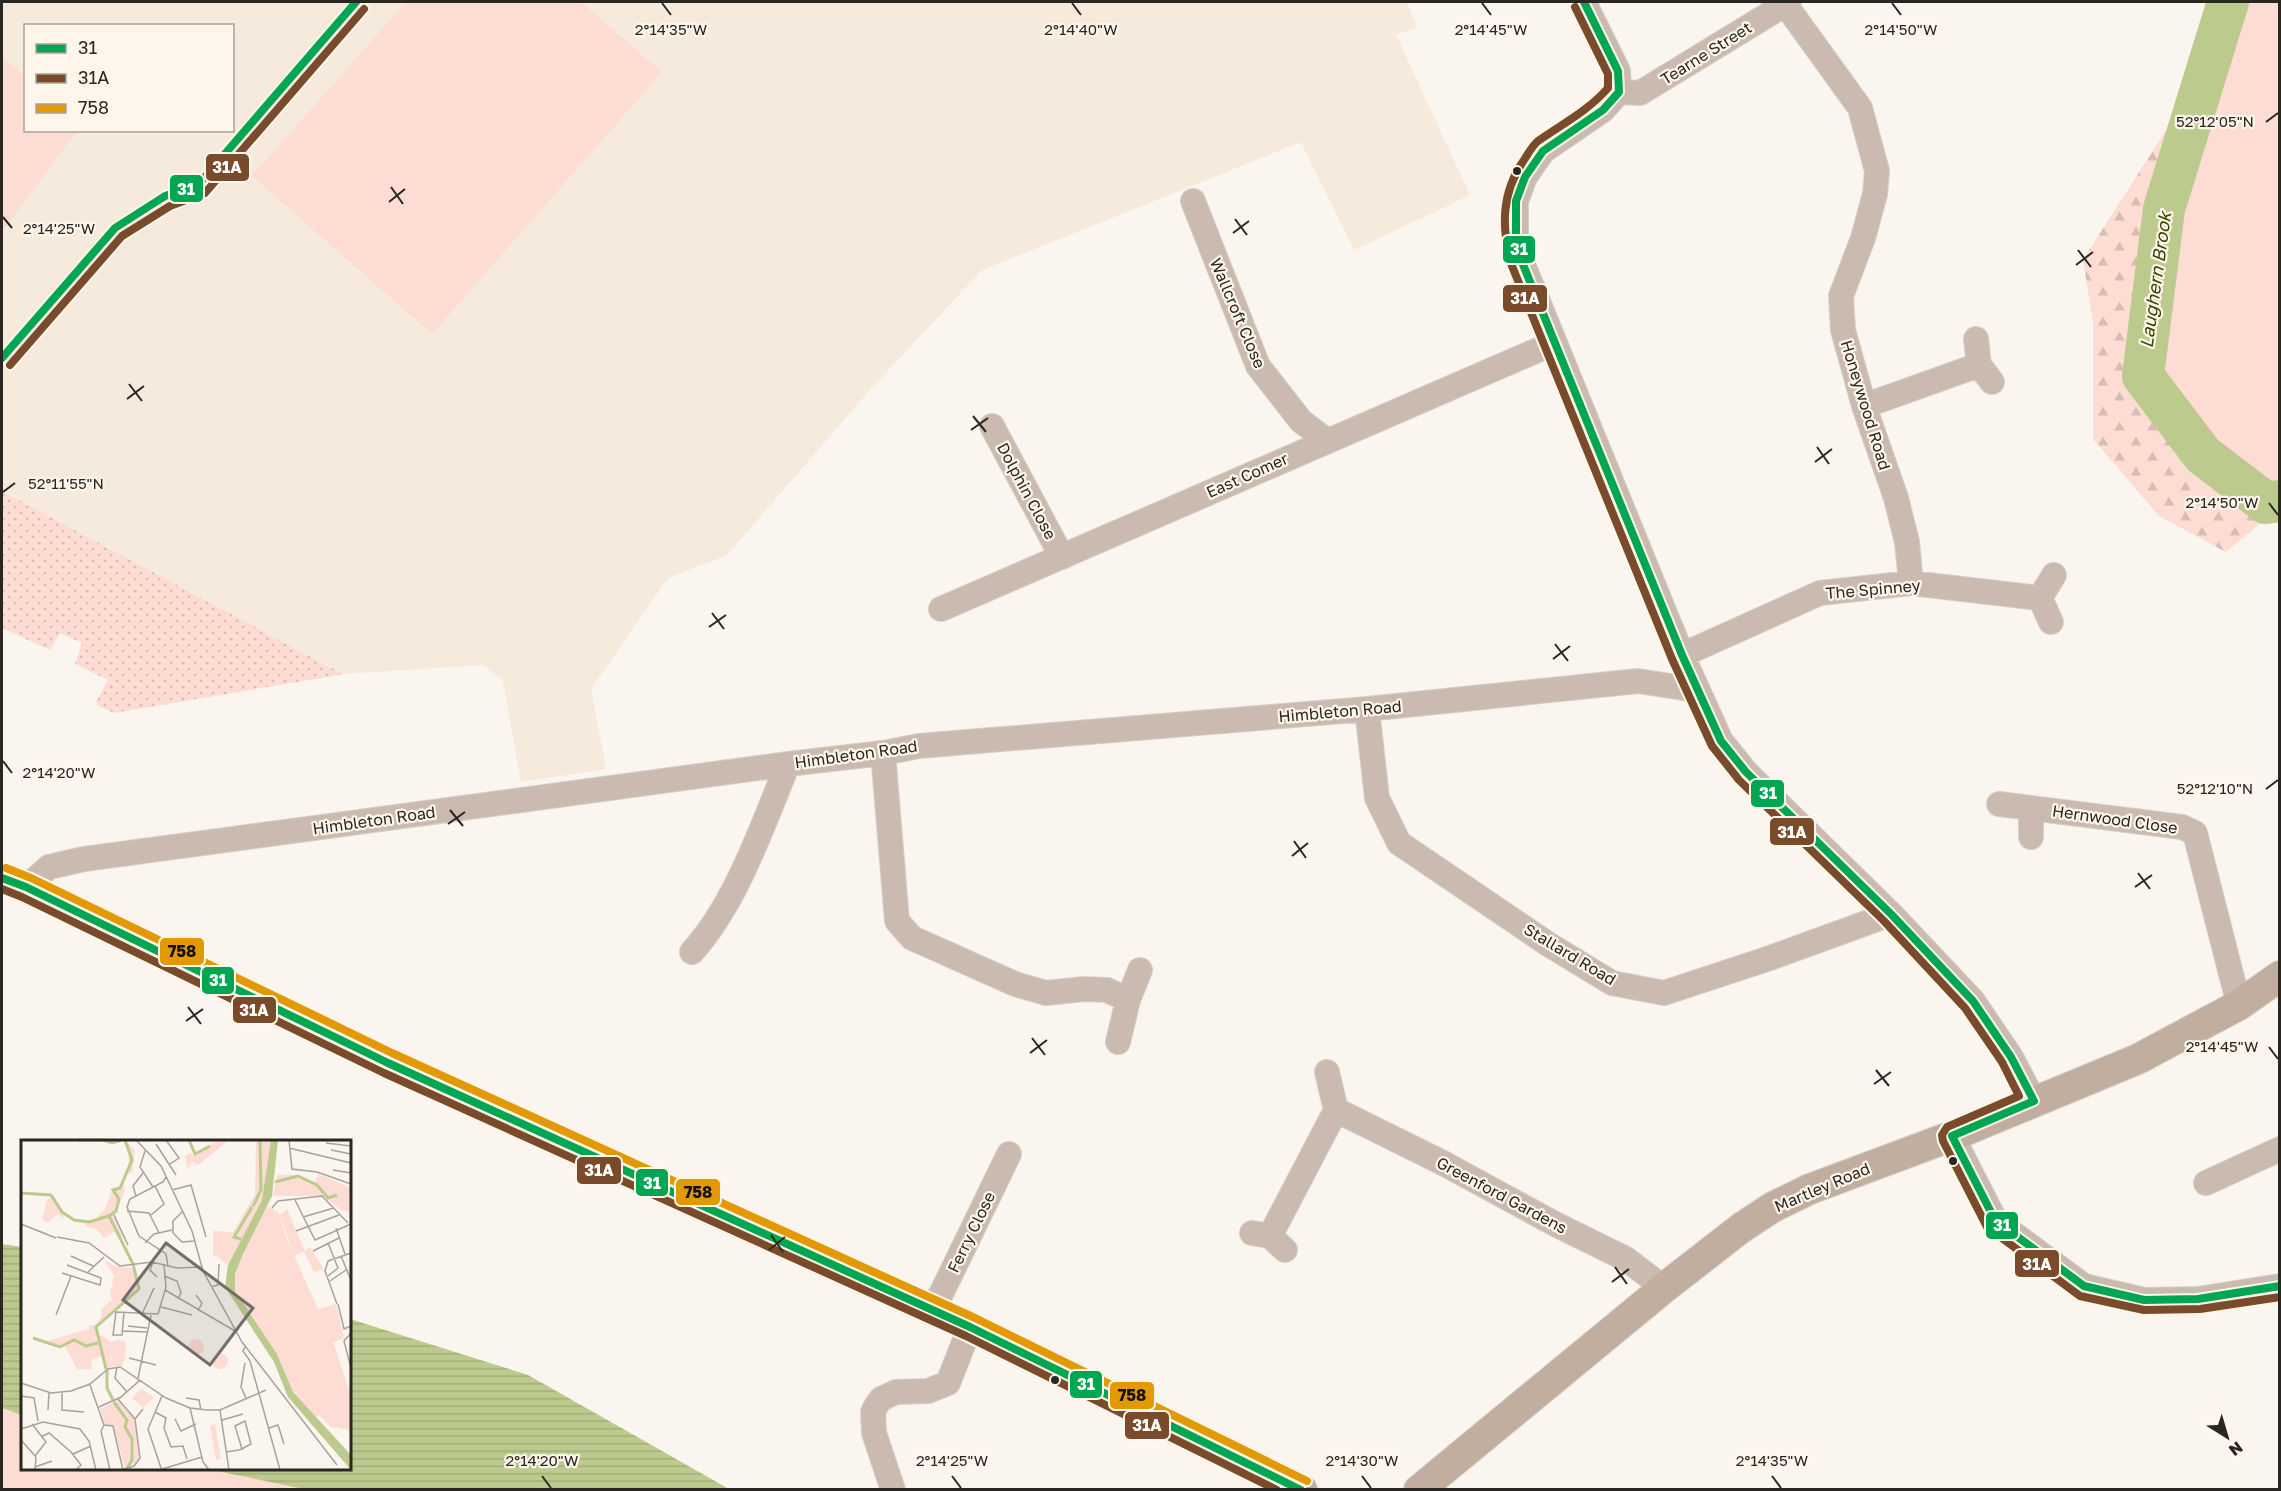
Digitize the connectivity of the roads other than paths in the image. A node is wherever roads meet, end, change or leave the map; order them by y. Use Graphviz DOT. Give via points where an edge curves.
graph roads {
  1 [pos="1584,2"];
  2 [pos="1787,3"];
  3 [pos="1619,92"];
  4 [pos="1192,201"];
  5 [pos="1976,339"];
  6 [pos="1554,343"];
  7 [pos="1864,406"];
  8 [pos="992,426"];
  9 [pos="1326,440"];
  10 [pos="1062,557"];
  11 [pos="2054,575"];
  12 [pos="1911,583"];
  13 [pos="2040,598"];
  14 [pos="941,609"];
  15 [pos="2051,622"];
  16 [pos="1682,655"];
  17 [pos="1696,690"];
  18 [pos="1367,709"];
  19 [pos="883,753"];
  20 [pos="788,764"];
  21 [pos="1999,804"];
  22 [pos="2031,808"];
  23 [pos="2031,837"];
  24 [pos="14,882"];
  25 [pos="1891,914"];
  26 [pos="692,952"];
  27 [pos="1140,970"];
  28 [pos="2280,976"];
  29 [pos="1128,1000"];
  30 [pos="2239,1005"];
  31 [pos="1118,1042"];
  32 [pos="1327,1072"];
  33 [pos="2034,1101"];
  34 [pos="1336,1110"];
  35 [pos="1952,1136"];
  36 [pos="2280,1149"];
  37 [pos="1009,1154"];
  38 [pos="2206,1183"];
  39 [pos="1269,1240"];
  40 [pos="2280,1286"];
  41 [pos="1664,1288"];
  42 [pos="931,1310"];
  43 [pos="970,1327"];
  44 [pos="893,1490"];
  45 [pos="1302,1490"];
  46 [pos="1419,1490"];
  1 -- 3 [label="street" via="1618,71"];
  2 -- 3 [label="street, Tearne Street" via="1640,93"];
  2 -- 7 [label="street, Honeywood Road" via="1860,108 1877,171 1863,238 1841,296 1843,330"];
  3 -- 6 [label="street" via="1603,110 1543,150 1525,177 1516,201 1516,239 1522,262"];
  4 -- 9 [label="street, Wallcroft Close" via="1258,366 1301,421"];
  5 -- 7 [label="street" via="1986,374"];
  6 -- 9 [label="street, East Comer"];
  6 -- 16 [label="street"];
  7 -- 12 [label="street, Honeywood Road" via="1896,498 1907,542"];
  8 -- 10 [label="street, Dolphin Close"];
  9 -- 10 [label="street, East Comer"];
  10 -- 14 [label="street, East Comer"];
  11 -- 13 [label="street"];
  12 -- 13 [label="street, The Spinney"];
  12 -- 16 [label="street, The Spinney" via="1820,593"];
  13 -- 15 [label="street"];
  16 -- 17 [label="street"];
  17 -- 18 [label="street, Himbleton Road" via="1638,681"];
  17 -- 25 [label="street" via="1721,741 1746,772"];
  18 -- 19 [label="street, Himbleton Road" via="919,746"];
  18 -- 25 [label="street, Stallard Road" via="1377,798 1399,843 1548,944 1612,982 1664,993"];
  19 -- 20 [label="street, Himbleton Road"];
  19 -- 29 [label="street" via="897,921 912,938 1015,984 1046,993 1107,990"];
  20 -- 24 [label="street, Himbleton Road" via="84,859 49,867"];
  20 -- 26 [label="street" via="738,879 710,933"];
  21 -- 22 [label="street, Hernwood Close"];
  22 -- 23 [label="street"];
  22 -- 30 [label="street, Hernwood Close" via="2182,827 2195,833"];
  24 -- 42 [label="main road" via="388,1063"];
  25 -- 33 [label="street" via="1973,1001 2011,1057"];
  27 -- 29 [label="street"];
  28 -- 30 [label="main road, Martley Road"];
  29 -- 31 [label="street"];
  30 -- 33 [label="main road, Martley Road" via="2138,1059"];
  32 -- 34 [label="street"];
  33 -- 35 [label="main road, Martley Road"];
  34 -- 39 [label="street"];
  34 -- 41 [label="street, Greenford Gardens" via="1626,1259"];
  35 -- 40 [label="street" via="1995,1220 2084,1286 2145,1300 2198,1299"];
  35 -- 41 [label="main road, Martley Road" via="1810,1189 1773,1207"];
  36 -- 38 [label="street"];
  37 -- 42 [label="street, Ferry Close"];
  41 -- 46 [label="main road, Martley Road"];
  42 -- 43 [label="main road"];
  43 -- 44 [label="street" via="948,1383 928,1390 896,1392 881,1399 873,1412 874,1433"];
  43 -- 45 [label="main road"];
}
